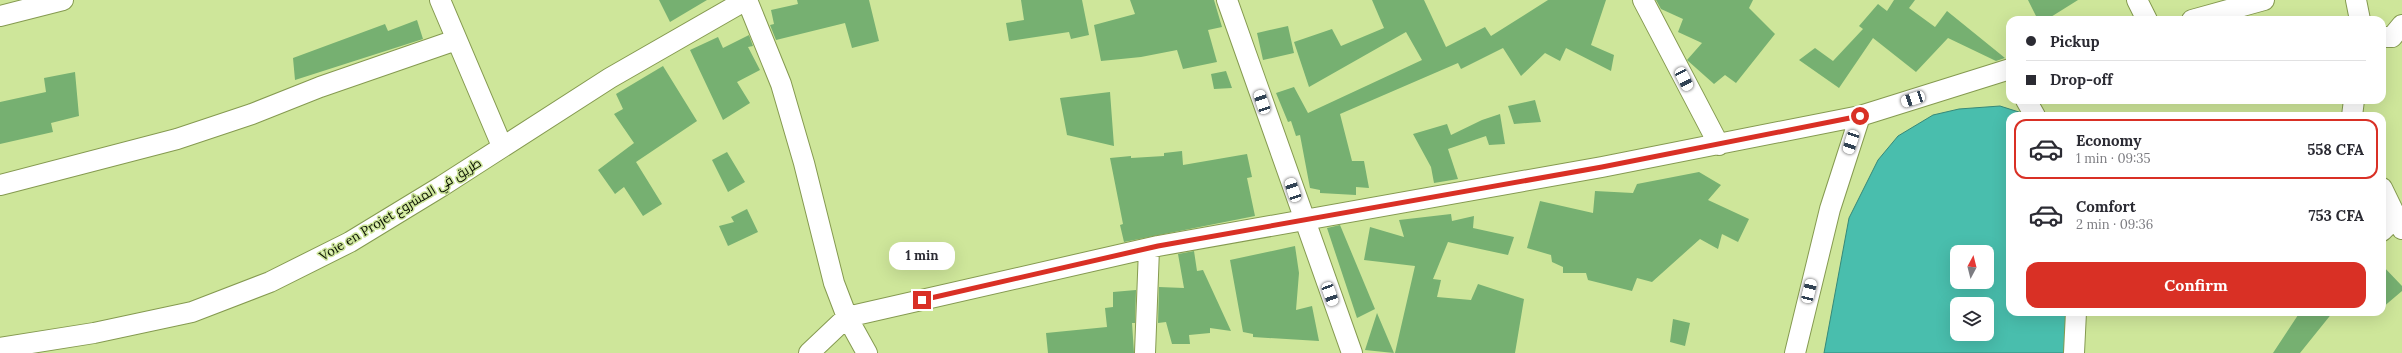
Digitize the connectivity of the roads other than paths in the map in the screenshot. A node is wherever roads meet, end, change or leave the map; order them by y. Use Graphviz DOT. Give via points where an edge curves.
graph roads {
  1 [pos="62,0"];
  2 [pos="440,0"];
  3 [pos="746,0"];
  4 [pos="1226,0"];
  5 [pos="1644,0"];
  6 [pos="2137,0"];
  7 [pos="2264,0"];
  8 [pos="2356,0"];
  9 [pos="0,16"];
  10 [pos="2146,16"];
  11 [pos="2206,16"];
  12 [pos="2359,16"];
  13 [pos="2402,25"];
  14 [pos="2386,37"];
  15 [pos="456,40"];
  16 [pos="2006,72"];
  17 [pos="1860,116"];
  18 [pos="1719,144"];
  19 [pos="502,146"];
  20 [pos="0,185"];
  21 [pos="2386,202"];
  22 [pos="1303,219"];
  23 [pos="2393,226"];
  24 [pos="1149,249"];
  25 [pos="2076,316"];
  26 [pos="847,317"];
  27 [pos="3,350"];
  28 [pos="809,353"];
  29 [pos="868,353"];
  30 [pos="1145,353"];
  31 [pos="1352,353"];
  32 [pos="1794,353"];
  33 [pos="2074,353"];
  1 -- 9 [label="street"];
  2 -- 15 [label="street"];
  3 -- 19 [label="street, Voie en Projet طريق في المشروع" via="610,78"];
  3 -- 26 [label="street" via="781,84 834,283"];
  4 -- 22 [label="street"];
  5 -- 18 [label="street"];
  6 -- 10 [label="street"];
  7 -- 11 [label="street"];
  8 -- 12 [label="street"];
  13 -- 14 [label="street" via="2392,37"];
  15 -- 19 [label="street"];
  15 -- 20 [label="street" via="320,86 252,114 177,140"];
  16 -- 17 [label="street"];
  17 -- 18 [label="street"];
  17 -- 32 [label="street" via="1830,209"];
  18 -- 22 [label="street"];
  19 -- 27 [label="street, Voie en Projet طريق في المشروع" via="350,242 270,282 192,312"];
  21 -- 23 [label="street"];
  22 -- 24 [label="street"];
  22 -- 31 [label="street"];
  24 -- 26 [label="street"];
  24 -- 30 [label="street"];
  25 -- 33 [label="street"];
  26 -- 28 [label="street"];
  26 -- 29 [label="street"];
}
